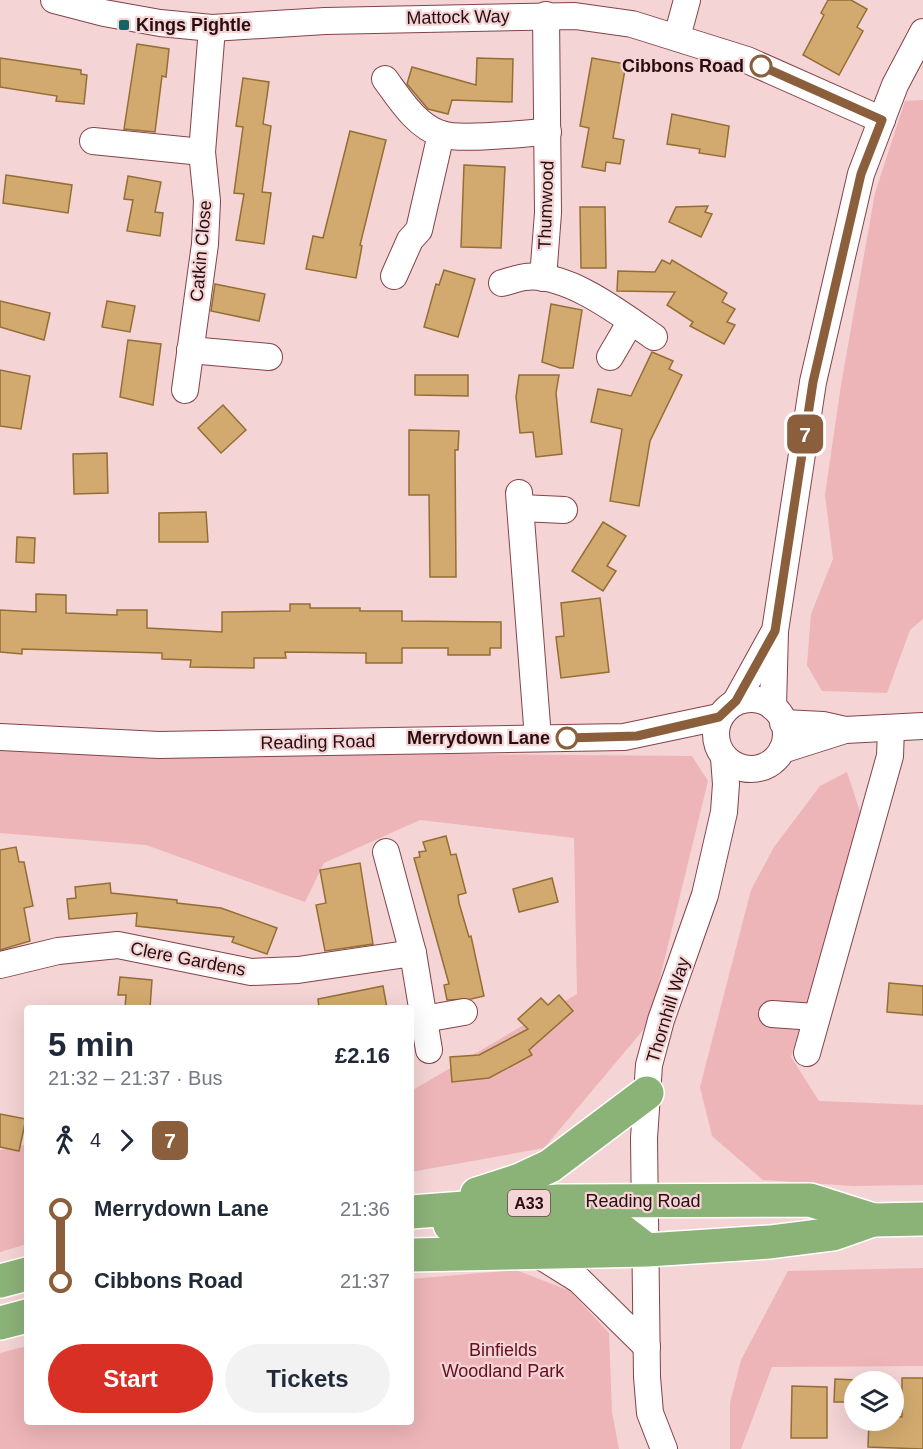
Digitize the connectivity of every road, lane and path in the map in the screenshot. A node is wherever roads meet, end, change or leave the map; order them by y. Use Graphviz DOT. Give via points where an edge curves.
graph roads {
  1 [pos="54,0"];
  2 [pos="687,0"];
  3 [pos="546,15"];
  4 [pos="212,28"];
  5 [pos="923,32"];
  6 [pos="677,37"];
  7 [pos="385,79"];
  8 [pos="882,120"];
  9 [pos="548,132"];
  10 [pos="441,134"];
  11 [pos="93,141"];
  12 [pos="202,152"];
  13 [pos="394,276"];
  14 [pos="543,278"];
  15 [pos="502,283"];
  16 [pos="631,321"];
  17 [pos="654,337"];
  18 [pos="190,350"];
  19 [pos="269,357"];
  20 [pos="610,357"];
  21 [pos="185,390"];
  22 [pos="564,510"];
  23 [pos="775,631"];
  24 [pos="778,715"];
  25 [pos="923,726"];
  26 [pos="891,728"];
  27 [pos="724,730"];
  28 [pos="845,730"];
  29 [pos="0,737"];
  30 [pos="538,738"];
  31 [pos="776,757"];
  32 [pos="724,812"];
  33 [pos="386,852"];
  34 [pos="413,953"];
  35 [pos="0,965"];
  36 [pos="464,1012"];
  37 [pos="772,1014"];
  38 [pos="815,1017"];
  39 [pos="424,1019"];
  40 [pos="429,1050"];
  41 [pos="807,1053"];
  42 [pos="647,1094"];
  43 [pos="646,1201"];
  44 [pos="414,1212"];
  45 [pos="414,1213"];
  46 [pos="414,1214"];
  47 [pos="873,1220"];
  48 [pos="923,1220"];
  49 [pos="647,1250"];
  50 [pos="534,1252"];
  51 [pos="414,1255"];
  52 [pos="24,1275"];
  53 [pos="0,1281"];
  54 [pos="24,1317"];
  55 [pos="0,1323"];
  56 [pos="646,1347"];
  57 [pos="664,1449"];
  1 -- 4 [label="street, Mattock Way" via="160,23"];
  2 -- 6 [label="street"];
  3 -- 4 [label="street, Mattock Way"];
  3 -- 6 [label="street, Mattock Way" via="632,24"];
  3 -- 9 [label="street, Thumwood"];
  4 -- 12 [label="street, Catkin Close"];
  5 -- 8 [label="street" via="908,57"];
  6 -- 8 [label="street, Mattock Way" via="747,60"];
  7 -- 10 [label="street" via="416,117"];
  8 -- 23 [label="street" via="861,174 813,382"];
  9 -- 10 [label="street"];
  9 -- 14 [label="street, Thumwood" via="549,213"];
  10 -- 13 [label="street" via="419,230 410,240"];
  11 -- 12 [label="street"];
  12 -- 18 [label="street, Catkin Close" via="207,201 205,244"];
  14 -- 15 [label="street" via="525,277"];
  14 -- 16 [label="street" via="588,293"];
  16 -- 17 [label="street"];
  16 -- 20 [label="street"];
  18 -- 19 [label="street"];
  18 -- 21 [label="street, Catkin Close"];
  22 -- 30 [label="street" via="520,501"];
  23 -- 24 [label="street"];
  23 -- 27 [label="street"];
  24 -- 27 [label="street" via="763,701 750,698"];
  24 -- 28 [label="street"];
  24 -- 31 [label="street" via="786,733"];
  25 -- 26 [label="street"];
  26 -- 28 [label="street"];
  26 -- 38 [label="street" via="890,756"];
  27 -- 30 [label="street, Reading Road"];
  27 -- 31 [label="street" via="745,769 760,768"];
  27 -- 32 [label="street, Thornhill Way"];
  28 -- 31 [label="street"];
  29 -- 30 [label="street, Reading Road" via="159,745"];
  31 -- 32 [label="street, Thornhill Way" via="742,786"];
  32 -- 42 [label="street, Thornhill Way" via="705,895 655,1041"];
  33 -- 34 [label="street"];
  34 -- 35 [label="street, Clere Gardens" via="298,970 251,972 118,945 58,951"];
  34 -- 39 [label="street"];
  36 -- 39 [label="street"];
  37 -- 38 [label="street"];
  38 -- 41 [label="street"];
  39 -- 40 [label="street"];
  42 -- 43 [label="street, Thornhill Way"];
  42 -- 44 [label="highway" via="536,1174"];
  43 -- 45 [label="highway, Reading Road / A33" via="559,1201"];
  43 -- 47 [label="highway, Reading Road / A33" via="810,1200"];
  43 -- 49 [label="street, Thornhill Way"];
  46 -- 49 [label="highway" via="469,1229 617,1227"];
  47 -- 48 [label="highway, Reading Road / A33"];
  47 -- 49 [label="highway, Reading Road / A33" via="833,1234 791,1240"];
  49 -- 50 [label="highway, Reading Road / A33"];
  49 -- 56 [label="street, Thornhill Way"];
  50 -- 51 [label="highway, Reading Road / A33"];
  50 -- 56 [label="street" via="579,1280"];
  52 -- 53 [label="highway"];
  54 -- 55 [label="highway"];
  56 -- 57 [label="street, Thornhill Way" via="650,1413"];
}
